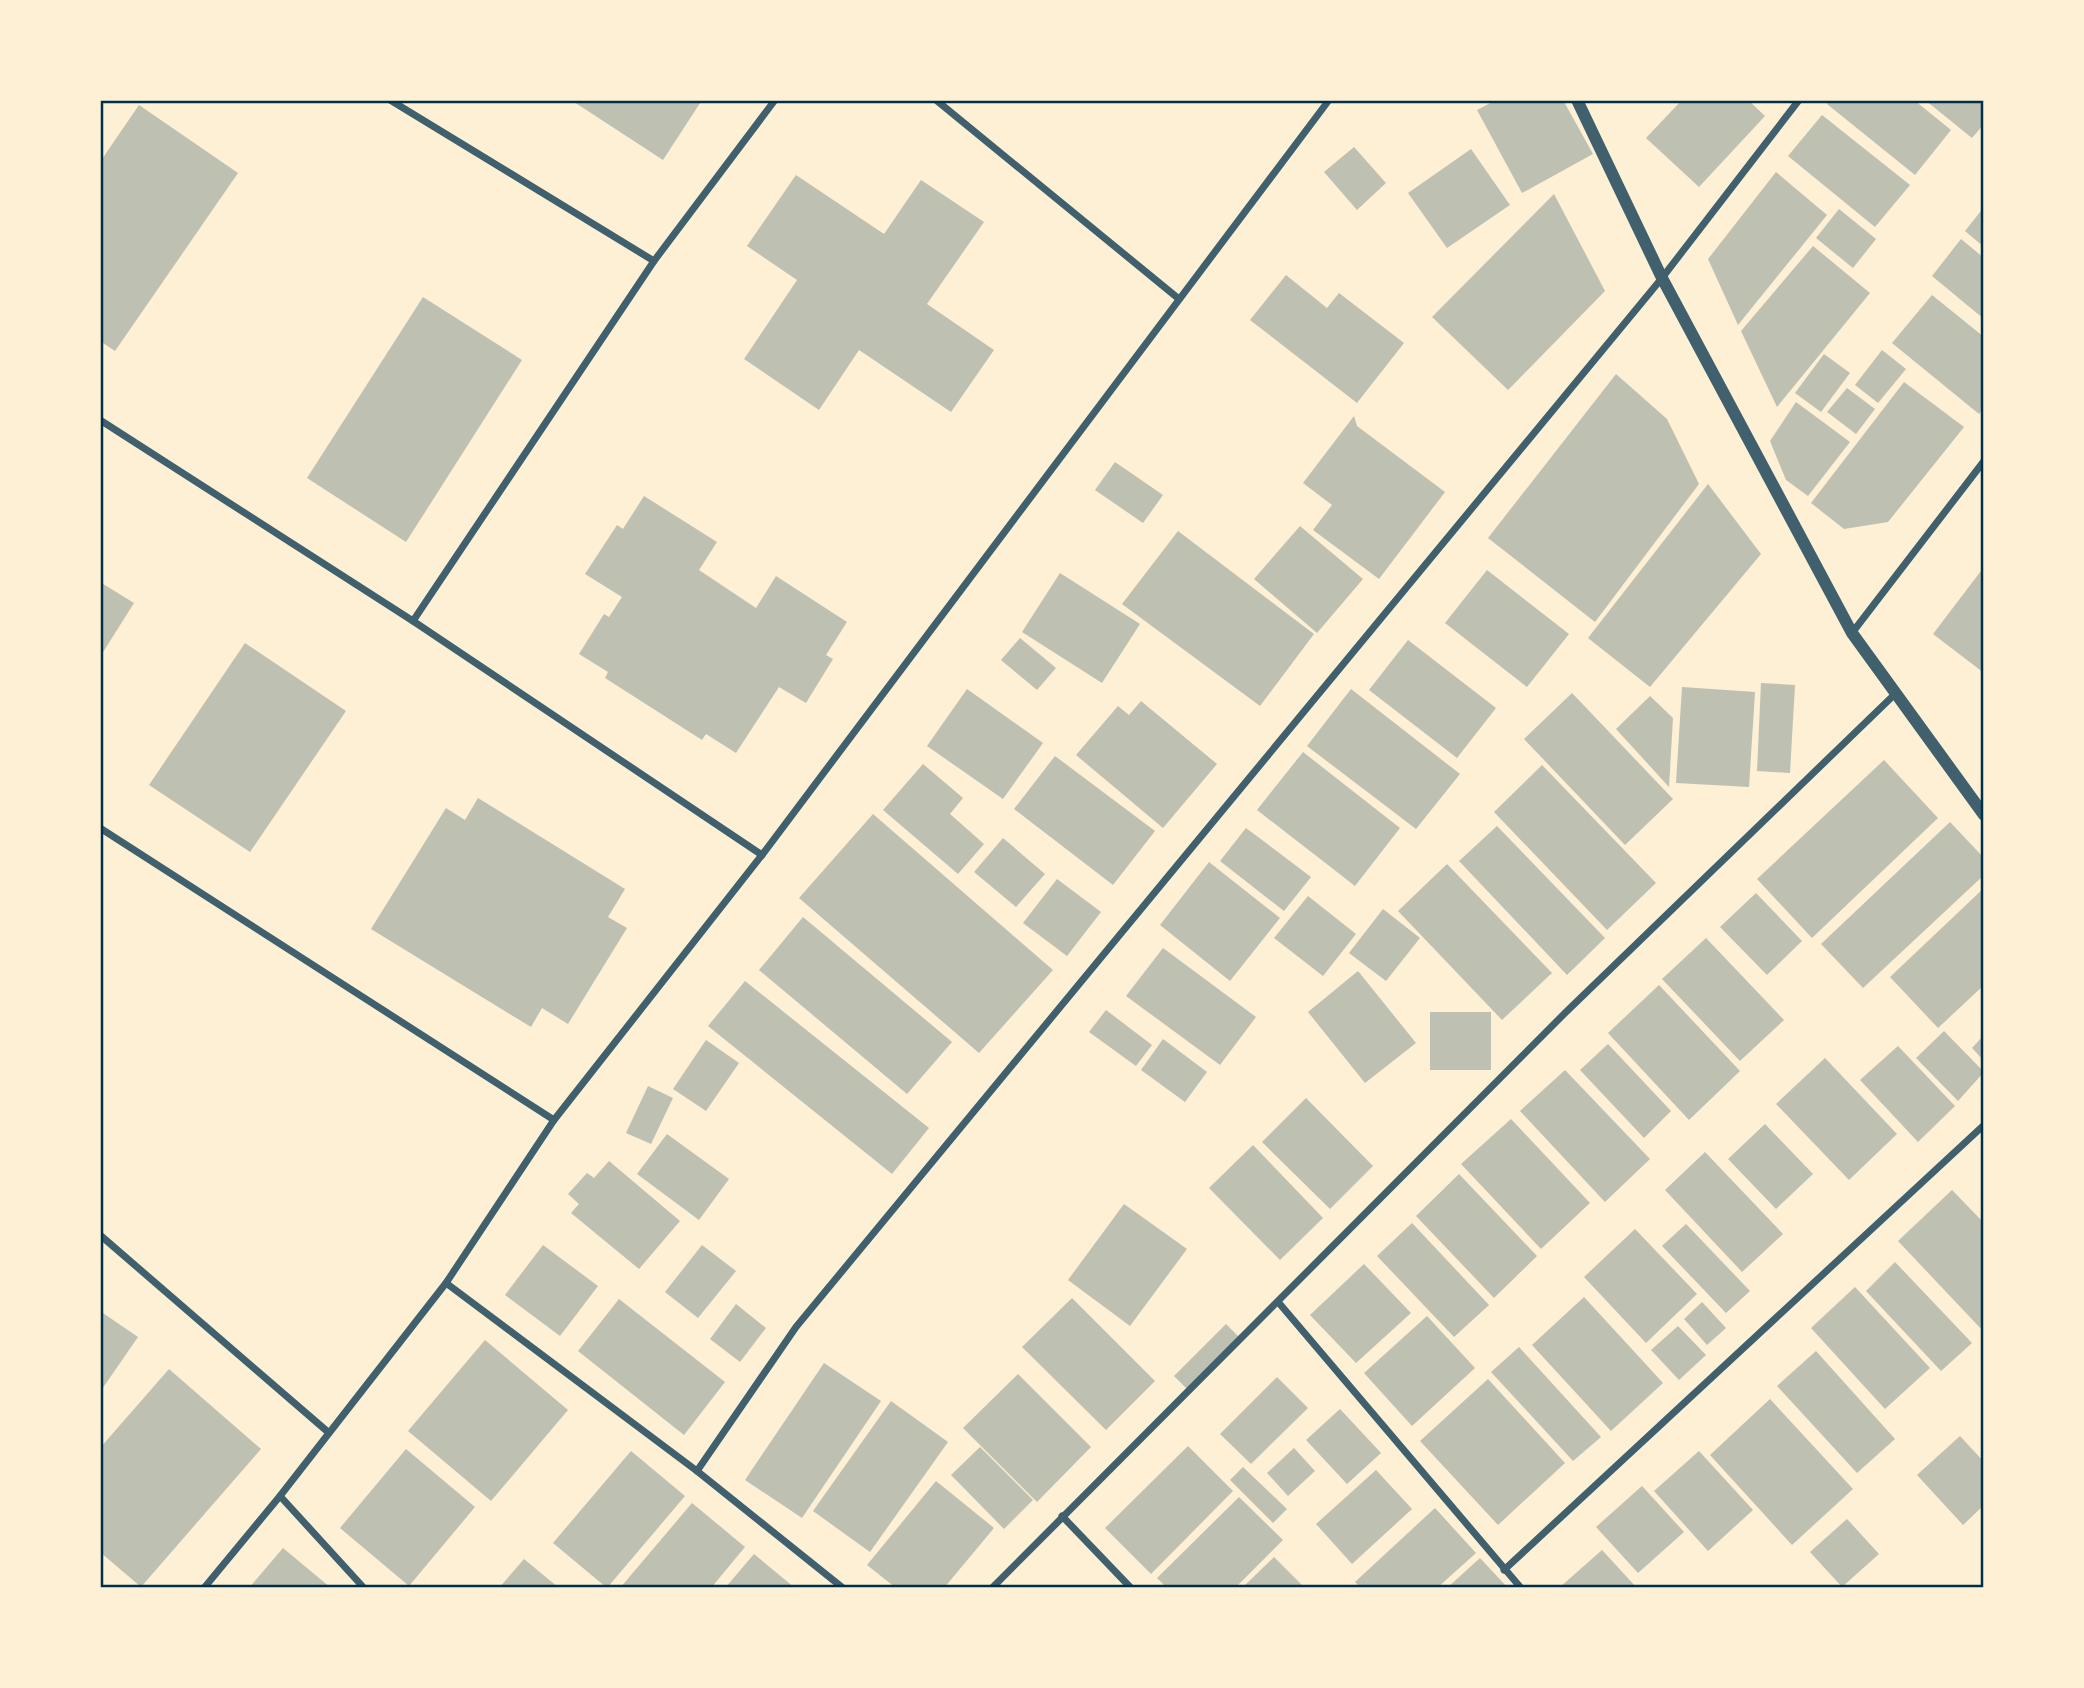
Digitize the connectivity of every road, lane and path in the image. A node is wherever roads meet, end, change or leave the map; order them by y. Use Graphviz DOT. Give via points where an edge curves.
graph roads {
  1 [pos="390,100"];
  2 [pos="775,100"];
  3 [pos="936,100"];
  4 [pos="1329,100"];
  5 [pos="1577,100"];
  6 [pos="1799,100"];
  7 [pos="654,261"];
  8 [pos="1662,278"];
  9 [pos="1179,299"];
  10 [pos="100,420"];
  11 [pos="1984,461"];
  12 [pos="413,621"];
  13 [pos="1852,633"];
  14 [pos="1895,694"];
  15 [pos="1984,815"];
  16 [pos="100,828"];
  17 [pos="762,855"];
  18 [pos="554,1120"];
  19 [pos="1984,1125"];
  20 [pos="100,1235"];
  21 [pos="446,1283"];
  22 [pos="1279,1303"];
  23 [pos="328,1432"];
  24 [pos="697,1471"];
  25 [pos="281,1496"];
  26 [pos="1062,1516"];
  27 [pos="1504,1570"];
  28 [pos="204,1588"];
  29 [pos="364,1588"];
  30 [pos="843,1588"];
  31 [pos="992,1588"];
  32 [pos="1131,1588"];
  33 [pos="1521,1588"];
  1 -- 7 [label="street"];
  2 -- 7 [label="street"];
  3 -- 9 [label="street"];
  4 -- 9 [label="street"];
  5 -- 8 [label="street"];
  6 -- 8 [label="street"];
  7 -- 12 [label="street"];
  8 -- 13 [label="street"];
  8 -- 24 [label="street" via="796,1327"];
  9 -- 17 [label="street"];
  10 -- 12 [label="street"];
  11 -- 13 [label="street"];
  12 -- 17 [label="street"];
  13 -- 14 [label="street"];
  14 -- 15 [label="street"];
  14 -- 22 [label="street" via="1566,1012"];
  16 -- 18 [label="street"];
  17 -- 18 [label="street"];
  18 -- 21 [label="street"];
  19 -- 27 [label="street"];
  20 -- 23 [label="street"];
  21 -- 23 [label="street"];
  21 -- 24 [label="street"];
  22 -- 26 [label="street"];
  22 -- 27 [label="street"];
  23 -- 25 [label="street"];
  24 -- 30 [label="street"];
  25 -- 28 [label="street"];
  25 -- 29 [label="street"];
  26 -- 31 [label="street"];
  26 -- 32 [label="street"];
  27 -- 33 [label="street"];
}
